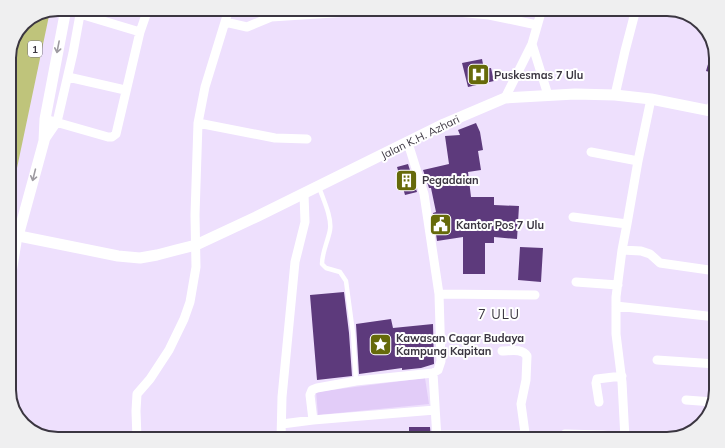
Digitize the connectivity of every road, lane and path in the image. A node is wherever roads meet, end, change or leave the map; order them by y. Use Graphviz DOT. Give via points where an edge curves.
graph roads {
  1 [pos="65,16"];
  2 [pos="80,16"];
  3 [pos="93,16"];
  4 [pos="146,16"];
  5 [pos="227,16"];
  6 [pos="283,16"];
  7 [pos="494,16"];
  8 [pos="540,16"];
  9 [pos="634,16"];
  10 [pos="41,20"];
  11 [pos="225,22"];
  12 [pos="537,25"];
  13 [pos="27,29"];
  14 [pos="140,32"];
  15 [pos="532,44"];
  16 [pos="68,77"];
  17 [pos="22,80"];
  18 [pos="126,90"];
  19 [pos="16,95"];
  20 [pos="548,95"];
  21 [pos="615,95"];
  22 [pos="505,98"];
  23 [pos="651,99"];
  24 [pos="709,110"];
  25 [pos="45,119"];
  26 [pos="16,122"];
  27 [pos="57,122"];
  28 [pos="198,123"];
  29 [pos="307,139"];
  30 [pos="44,141"];
  31 [pos="408,143"];
  32 [pos="590,152"];
  33 [pos="638,161"];
  34 [pos="319,187"];
  35 [pos="304,194"];
  36 [pos="573,217"];
  37 [pos="627,224"];
  38 [pos="16,226"];
  39 [pos="16,236"];
  40 [pos="196,245"];
  41 [pos="622,250"];
  42 [pos="709,270"];
  43 [pos="576,282"];
  44 [pos="618,285"];
  45 [pos="439,294"];
  46 [pos="535,295"];
  47 [pos="616,306"];
  48 [pos="709,316"];
  49 [pos="502,351"];
  50 [pos="657,360"];
  51 [pos="709,364"];
  52 [pos="433,373"];
  53 [pos="622,376"];
  54 [pos="356,381"];
  55 [pos="686,400"];
  56 [pos="599,402"];
  57 [pos="708,402"];
  58 [pos="435,410"];
  59 [pos="313,420"];
  60 [pos="282,424"];
  61 [pos="137,432"];
  62 [pos="281,432"];
  63 [pos="437,432"];
  64 [pos="526,432"];
  65 [pos="625,432"];
  1 -- 25 [label="street, one-way"];
  2 -- 16 [label="street"];
  3 -- 14 [label="street"];
  4 -- 14 [label="street"];
  5 -- 11 [label="street"];
  6 -- 11 [label="street" via="271,17 247,27"];
  7 -- 12 [label="street"];
  8 -- 12 [label="street"];
  9 -- 21 [label="street"];
  10 -- 17 [label="highway, 1"];
  11 -- 28 [label="street" via="205,88"];
  12 -- 15 [label="street"];
  13 -- 17 [label="highway, 1"];
  14 -- 18 [label="street"];
  15 -- 20 [label="street"];
  15 -- 22 [label="street"];
  16 -- 18 [label="street"];
  16 -- 27 [label="street"];
  17 -- 19 [label="highway, 1"];
  17 -- 26 [label="highway, 1"];
  18 -- 27 [label="street" via="116,134 112,137"];
  20 -- 21 [label="street, Jalan K.H. Azhari"];
  20 -- 22 [label="street, Jalan K.H. Azhari"];
  21 -- 23 [label="street, Jalan K.H. Azhari"];
  22 -- 31 [label="street, Jalan K.H. Azhari" via="444,124"];
  23 -- 24 [label="street, Jalan K.H. Azhari"];
  23 -- 33 [label="street"];
  25 -- 27 [label="street"];
  25 -- 30 [label="street"];
  27 -- 30 [label="street"];
  28 -- 29 [label="street" via="275,138"];
  28 -- 40 [label="street"];
  30 -- 38 [label="street, one-way"];
  31 -- 34 [label="street, Jalan K.H. Azhari"];
  31 -- 45 [label="street" via="424,194"];
  32 -- 33 [label="street"];
  33 -- 37 [label="street"];
  34 -- 35 [label="street, Jalan K.H. Azhari"];
  34 -- 54 [label="lane" via="330,218 322,264 326,268 340,272 346,281"];
  35 -- 40 [label="street, Jalan K.H. Azhari"];
  35 -- 60 [label="street" via="305,222 295,262 282,398"];
  36 -- 37 [label="street"];
  37 -- 41 [label="street"];
  39 -- 40 [label="street, Jalan K.H. Azhari" via="140,258"];
  40 -- 61 [label="street" via="196,270 184,319 169,350 136,396"];
  41 -- 42 [label="street" via="650,254 660,264"];
  41 -- 44 [label="street"];
  43 -- 44 [label="street"];
  44 -- 47 [label="street"];
  45 -- 46 [label="street"];
  45 -- 52 [label="street" via="441,361 438,370"];
  47 -- 48 [label="street"];
  47 -- 53 [label="street" via="616,334"];
  49 -- 64 [label="street" via="520,351 527,356 521,404"];
  50 -- 51 [label="street"];
  52 -- 54 [label="street"];
  52 -- 58 [label="street"];
  53 -- 56 [label="street" via="597,379"];
  53 -- 65 [label="street"];
  54 -- 59 [label="street" via="312,390 310,395"];
  55 -- 57 [label="street"];
  58 -- 59 [label="street"];
  58 -- 63 [label="street"];
  59 -- 60 [label="street"];
  60 -- 62 [label="street"];
}
